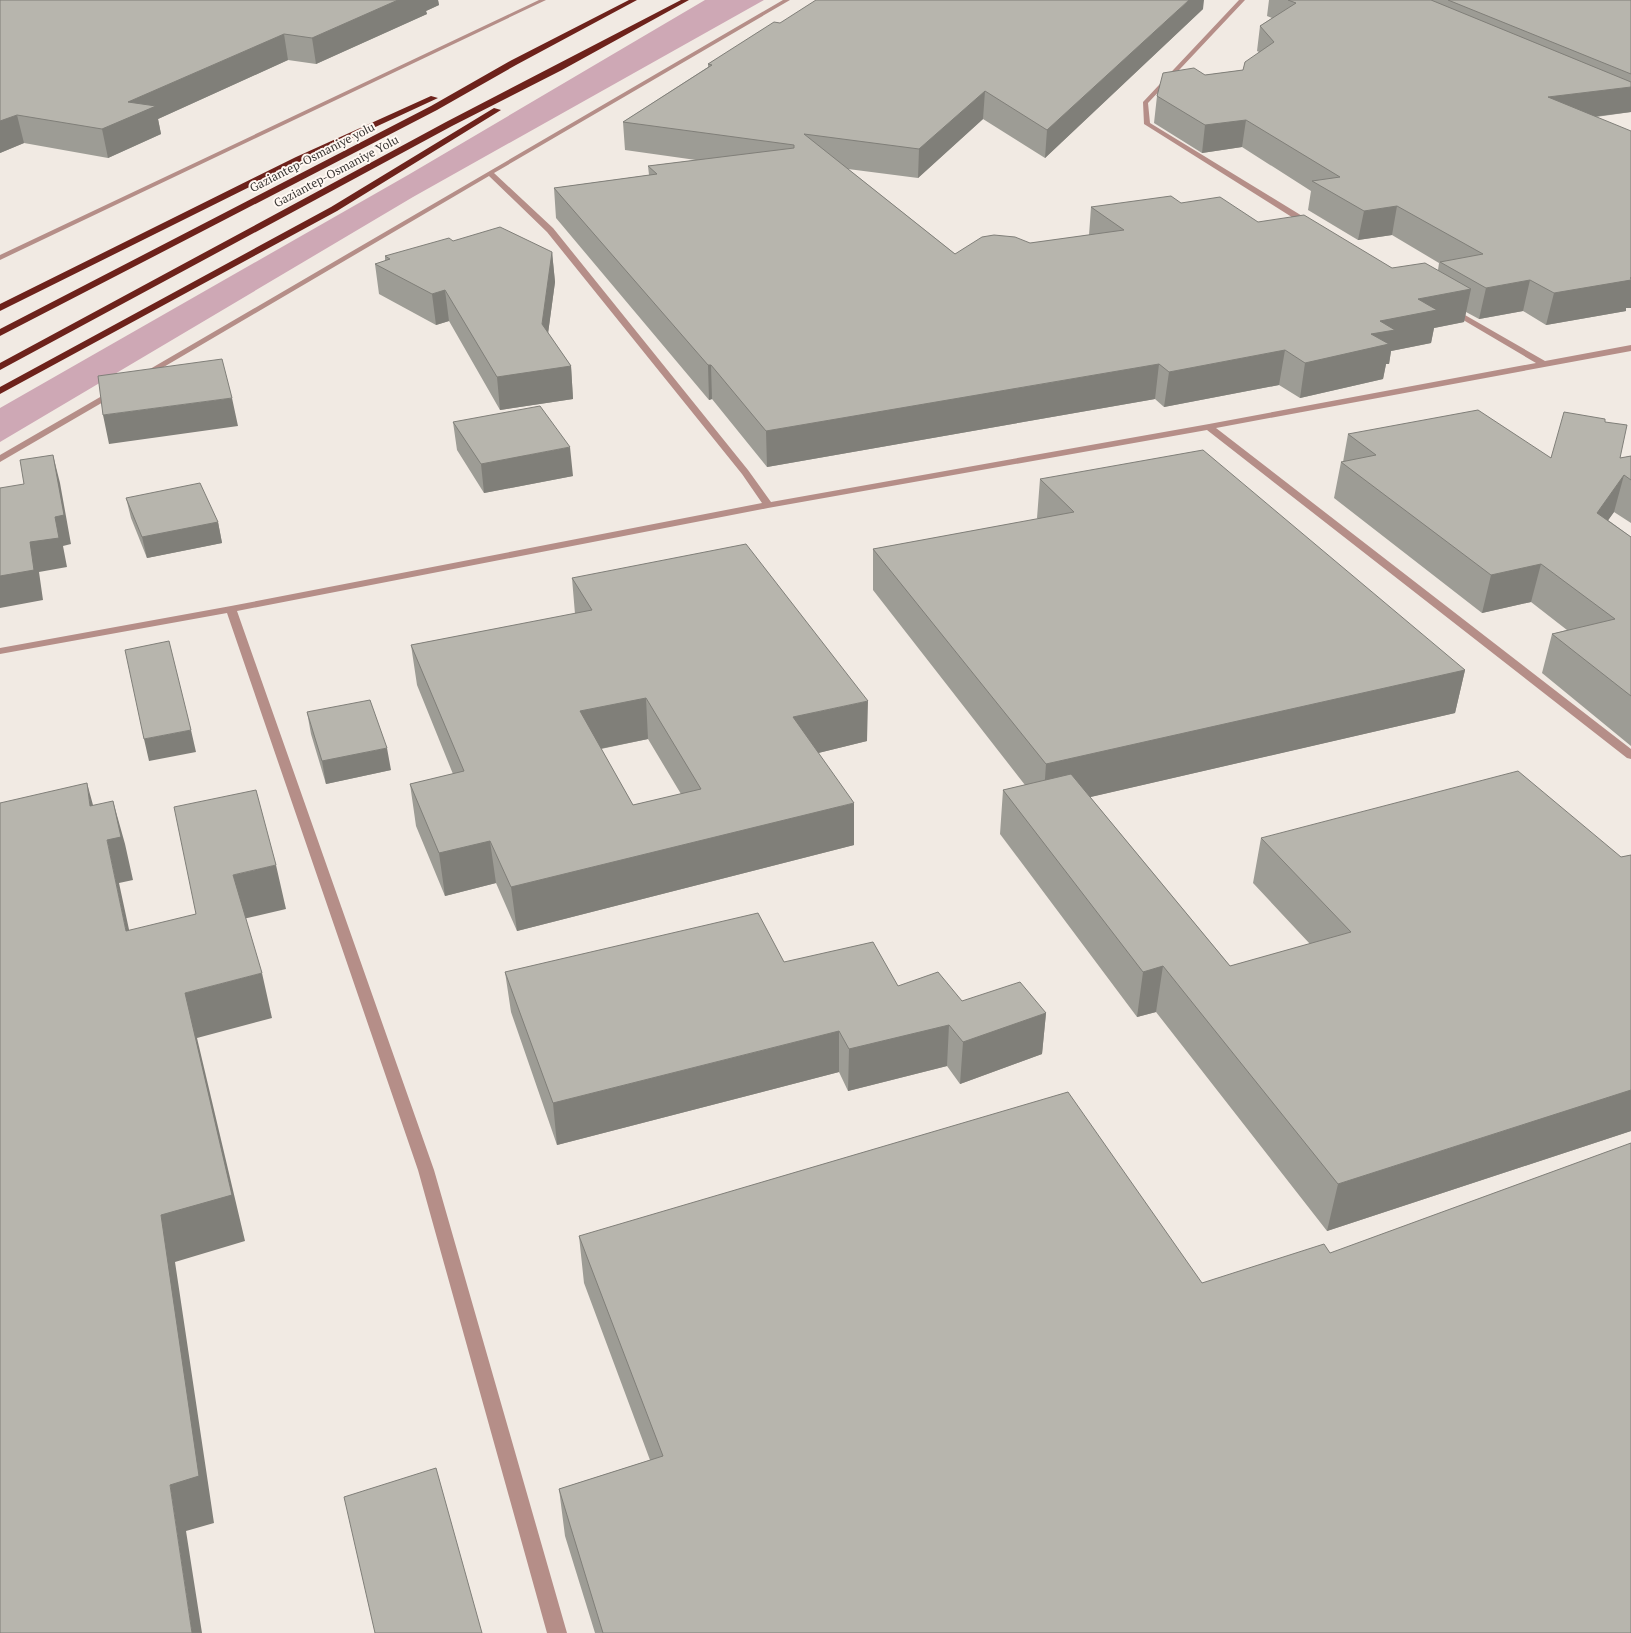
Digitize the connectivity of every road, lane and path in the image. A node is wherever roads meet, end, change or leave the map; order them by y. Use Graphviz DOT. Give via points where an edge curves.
graph roads {
  1 [pos="542,0"];
  2 [pos="634,0"];
  3 [pos="686,0"];
  4 [pos="787,0"];
  5 [pos="1242,0"];
  6 [pos="513,63"];
  7 [pos="559,68"];
  8 [pos="490,173"];
  9 [pos="1315,228"];
  10 [pos="0,258"];
  11 [pos="1441,303"];
  12 [pos="0,308"];
  13 [pos="0,333"];
  14 [pos="1631,348"];
  15 [pos="1542,363"];
  16 [pos="0,367"];
  17 [pos="134,381"];
  18 [pos="125,386"];
  19 [pos="0,391"];
  20 [pos="1209,426"];
  21 [pos="0,460"];
  22 [pos="768,505"];
  23 [pos="231,609"];
  24 [pos="0,651"];
  25 [pos="1631,755"];
  26 [pos="557,1633"];
  1 -- 10 [label="street"];
  2 -- 6 [label="highway, Gaziantep-Osmaniye yolu"];
  3 -- 7 [label="highway, Gaziantep-Osmaniye Yolu"];
  4 -- 8 [label="street"];
  5 -- 9 [label="street" via="1145,103 1147,124"];
  6 -- 12 [label="highway" via="300,159"];
  6 -- 13 [label="highway, Gaziantep-Osmaniye yolu" via="434,108"];
  7 -- 16 [label="highway, Gaziantep-Osmaniye Yolu" via="449,124"];
  7 -- 19 [label="highway" via="334,208"];
  8 -- 17 [label="street"];
  8 -- 22 [label="street" via="550,230"];
  11 -- 15 [label="street"];
  14 -- 15 [label="street"];
  15 -- 20 [label="street"];
  18 -- 21 [label="street"];
  20 -- 22 [label="street"];
  20 -- 25 [label="street"];
  22 -- 23 [label="street"];
  23 -- 24 [label="street"];
  23 -- 26 [label="street" via="426,1170"];
}
